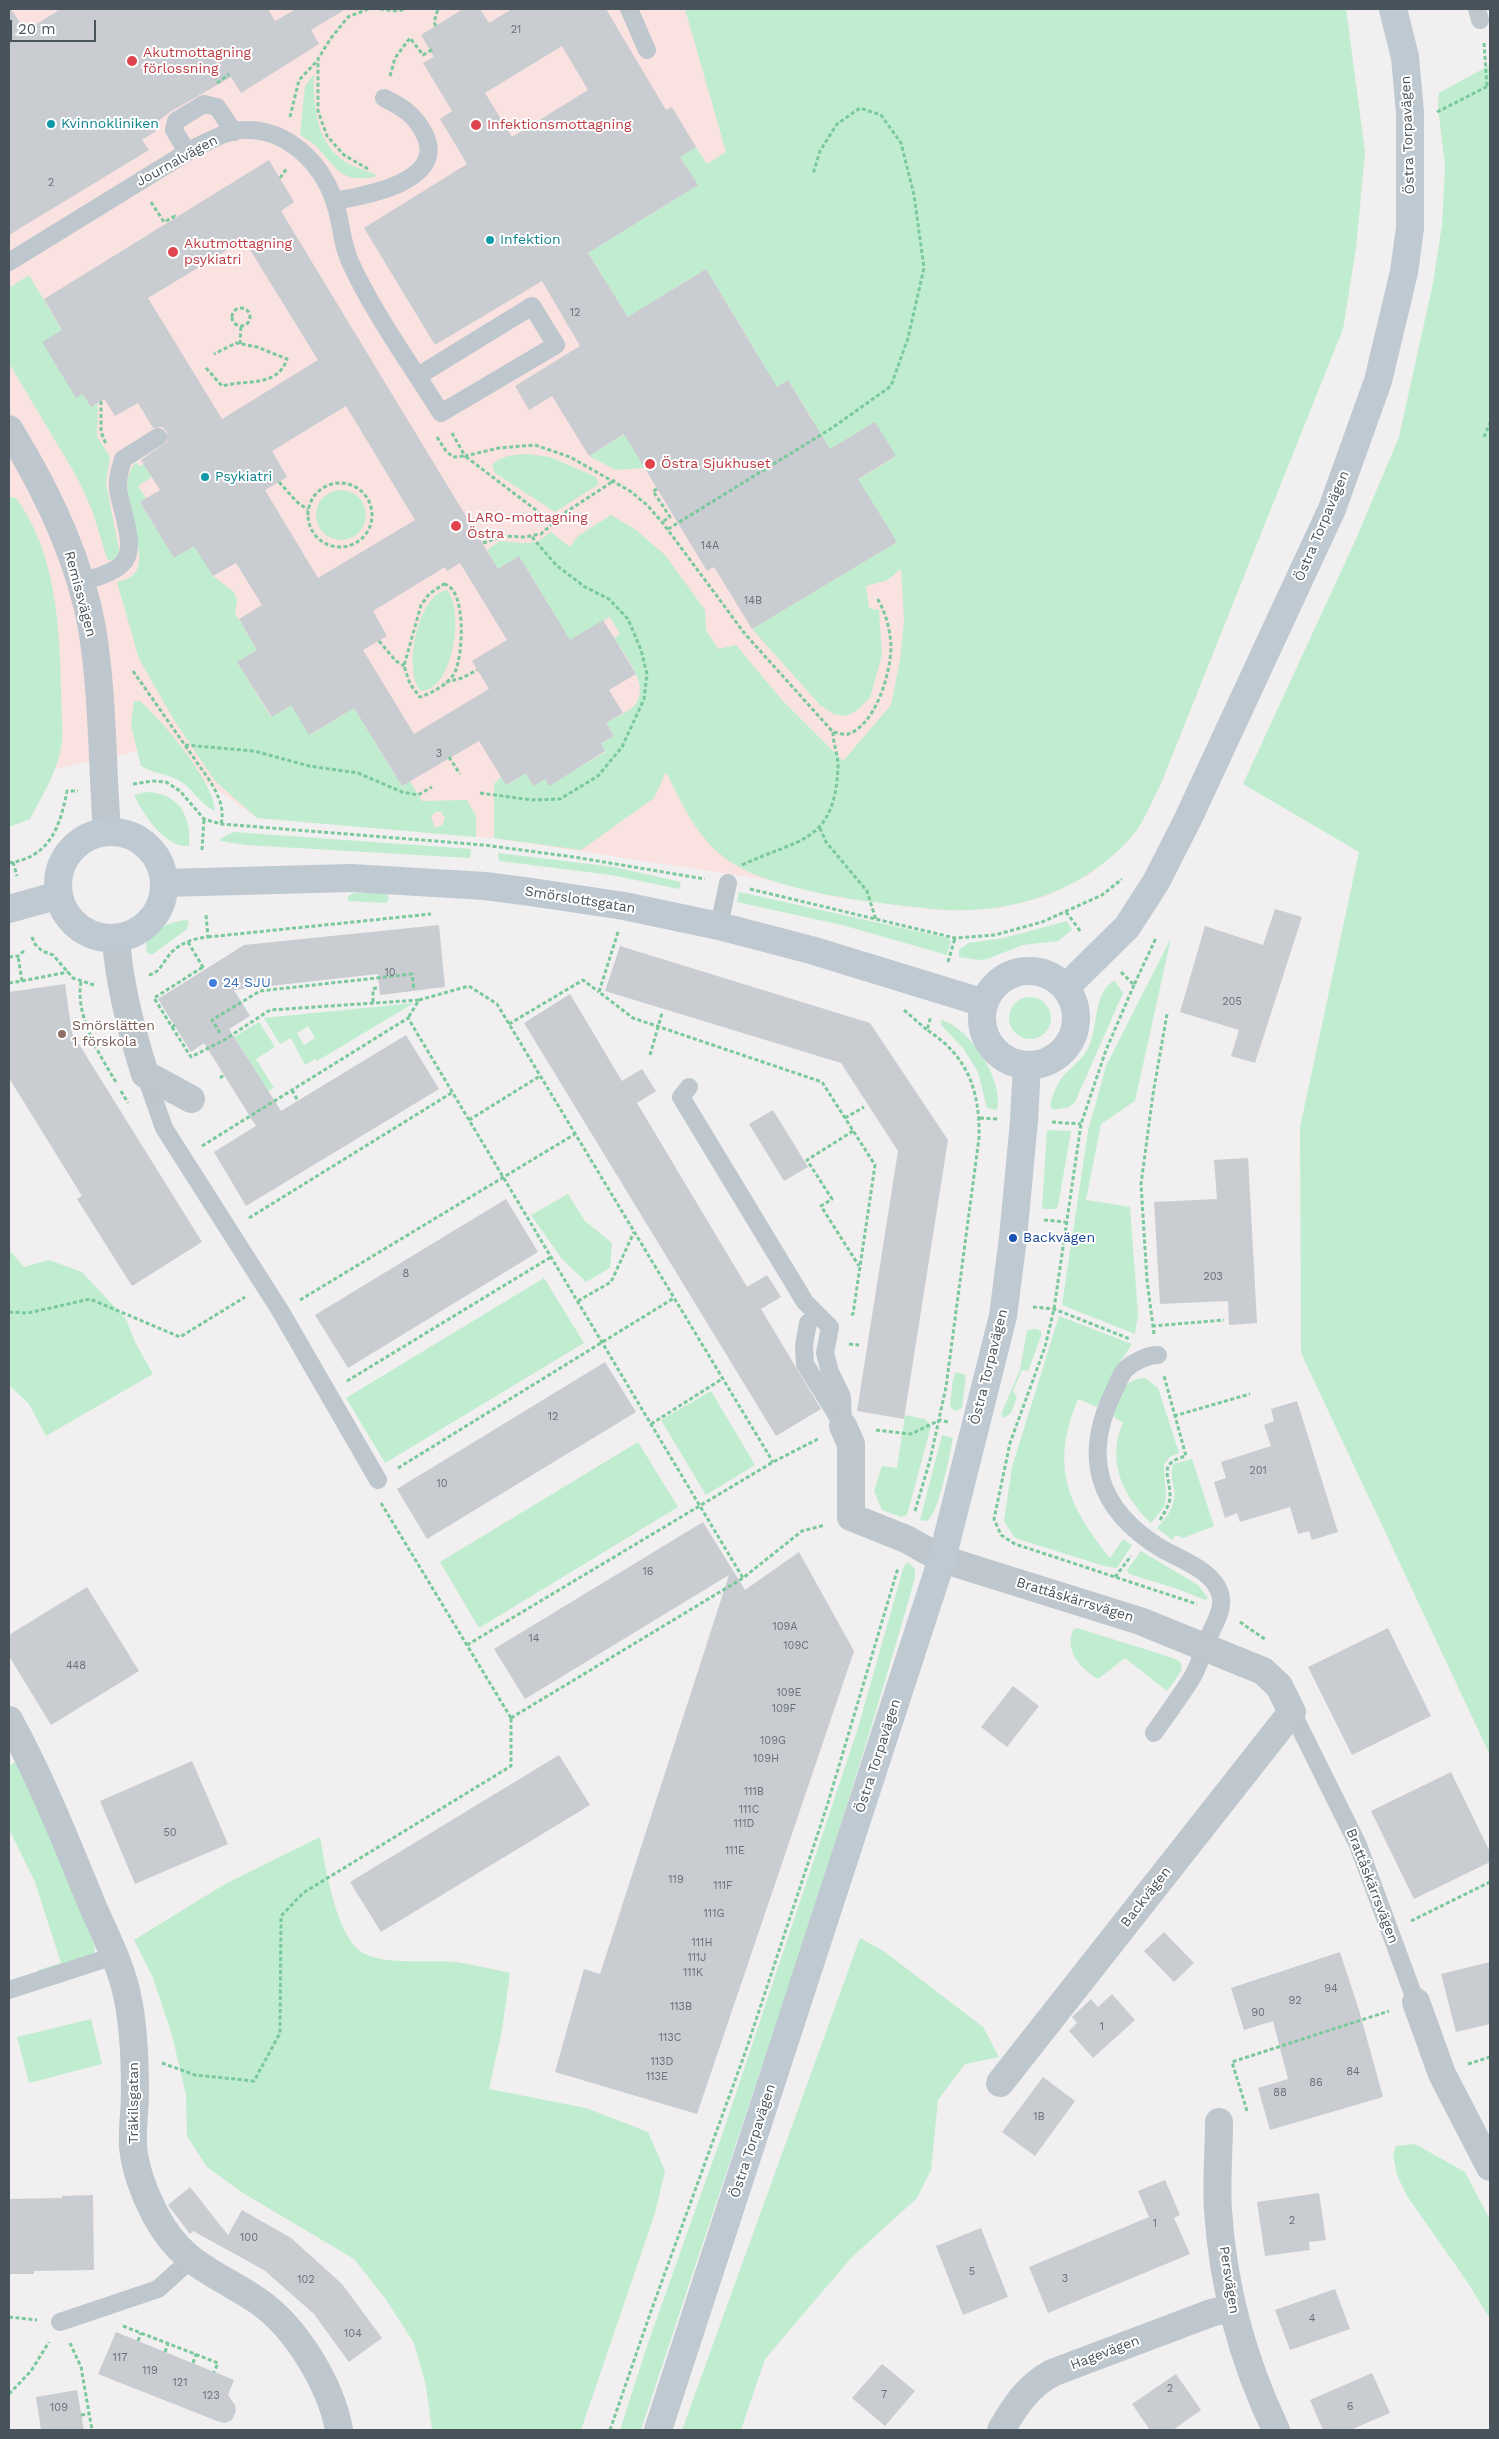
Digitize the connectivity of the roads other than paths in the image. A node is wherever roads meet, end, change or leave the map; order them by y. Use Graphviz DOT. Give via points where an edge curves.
graph roads {
  1 [pos="628,9"];
  2 [pos="1393,9"];
  3 [pos="647,50"];
  4 [pos="384,98"];
  5 [pos="234,132"];
  6 [pos="187,152"];
  7 [pos="334,201"];
  8 [pos="9,262"];
  9 [pos="418,376"];
  10 [pos="158,437"];
  11 [pos="13,444"];
  12 [pos="80,583"];
  13 [pos="107,832"];
  14 [pos="164,883"];
  15 [pos="728,883"];
  16 [pos="59,895"];
  17 [pos="9,909"];
  18 [pos="719,926"];
  19 [pos="116,939"];
  20 [pos="1066,988"];
  21 [pos="984,1003"];
  22 [pos="1027,1065"];
  23 [pos="145,1074"];
  24 [pos="689,1087"];
  25 [pos="191,1099"];
  26 [pos="808,1323"];
  27 [pos="1154,1355"];
  28 [pos="843,1426"];
  29 [pos="378,1480"];
  30 [pos="942,1559"];
  31 [pos="1205,1646"];
  32 [pos="1292,1712"];
  33 [pos="9,1720"];
  34 [pos="1154,1732"];
  35 [pos="114,1956"];
  36 [pos="9,1990"];
  37 [pos="1416,2002"];
  38 [pos="1000,2083"];
  39 [pos="1219,2122"];
  40 [pos="1490,2167"];
  41 [pos="190,2260"];
  42 [pos="1232,2308"];
  43 [pos="60,2322"];
  44 [pos="339,2430"];
  45 [pos="658,2430"];
  46 [pos="1001,2430"];
  47 [pos="1276,2430"];
  1 -- 3 [label="lane"];
  2 -- 20 [label="street, Östra Torpavägen" via="1405,58 1410,112 1410,228 1404,272 1378,381 1332,509 1156,882 1127,927"];
  4 -- 7 [label="lane" via="404,108 419,123 430,146 426,162 416,173 380,192"];
  5 -- 6 [label="lane, Journalvägen"];
  5 -- 6 [label="lane" via="217,108 204,104 176,121 174,130"];
  5 -- 7 [label="lane, Journalvägen" via="268,133 296,146 315,164"];
  6 -- 8 [label="lane, Journalvägen"];
  7 -- 9 [label="lane, Journalvägen" via="351,266"];
  9 -- 9 [label="lane, Journalvägen" via="532,306 556,345 441,413"];
  10 -- 12 [label="lane" via="123,459 121,465 118,489 126,521 127,558 116,568"];
  11 -- 12 [label="street, Remissvägen" via="58,518"];
  12 -- 13 [label="street, Remissvägen" via="96,665"];
  13 -- 14 [label="street" via="131,836 151,850 163,871"];
  13 -- 16 [label="street" via="83,840 65,858 60,870"];
  14 -- 18 [label="street, Smörslottsgatan" via="351,878 485,886 607,904"];
  14 -- 19 [label="street" via="159,910 151,921 141,930"];
  15 -- 18 [label="lane"];
  16 -- 17 [label="street"];
  16 -- 19 [label="street" via="63,908 79,928 102,938"];
  18 -- 21 [label="street, Smörslottsgatan" via="811,950"];
  19 -- 23 [label="street" via="119,971 134,1041"];
  20 -- 21 [label="street" via="1040,972 1020,972 1011,974 994,986"];
  20 -- 22 [label="street" via="1075,1007 1075,1029 1071,1039 1058,1056 1048,1062"];
  21 -- 22 [label="street" via="983,1028 994,1050 1015,1063"];
  22 -- 30 [label="street, Östra Torpavägen" via="1014,1229 1003,1316"];
  23 -- 25 [label="street"];
  23 -- 29 [label="lane" via="164,1128 281,1312"];
  24 -- 28 [label="lane" via="681,1097 805,1302 830,1327 825,1353 842,1397"];
  26 -- 28 [label="lane" via="804,1364"];
  27 -- 31 [label="lane" via="1125,1370 1099,1427 1096,1451 1107,1494 1118,1512 1162,1549 1190,1564 1215,1584 1222,1600"];
  28 -- 30 [label="street" via="851,1444 851,1517 906,1539"];
  30 -- 31 [label="street, Brattåskärrsvägen" via="1140,1621"];
  30 -- 45 [label="street, Östra Torpavägen"];
  31 -- 32 [label="street, Brattåskärrsvägen" via="1262,1671 1279,1686"];
  31 -- 34 [label="lane" via="1194,1675"];
  32 -- 37 [label="lane, Brattåskärrsvägen" via="1358,1845"];
  32 -- 38 [label="street, Backvägen"];
  33 -- 35 [label="street, Träkilsgatan" via="41,1781"];
  35 -- 36 [label="lane"];
  35 -- 41 [label="street, Träkilsgatan" via="127,1994 134,2053 133,2148 142,2186 156,2217"];
  37 -- 40 [label="street, Brattåskärrsvägen" via="1442,2074"];
  39 -- 42 [label="street, Persvägen" via="1218,2210"];
  41 -- 43 [label="lane" via="158,2289"];
  41 -- 44 [label="street, Träkilsgatan" via="259,2302 297,2342 329,2396"];
  42 -- 46 [label="street, Hagevägen" via="1210,2313 1052,2373 1026,2390"];
  42 -- 47 [label="street, Persvägen" via="1252,2376"];
}
